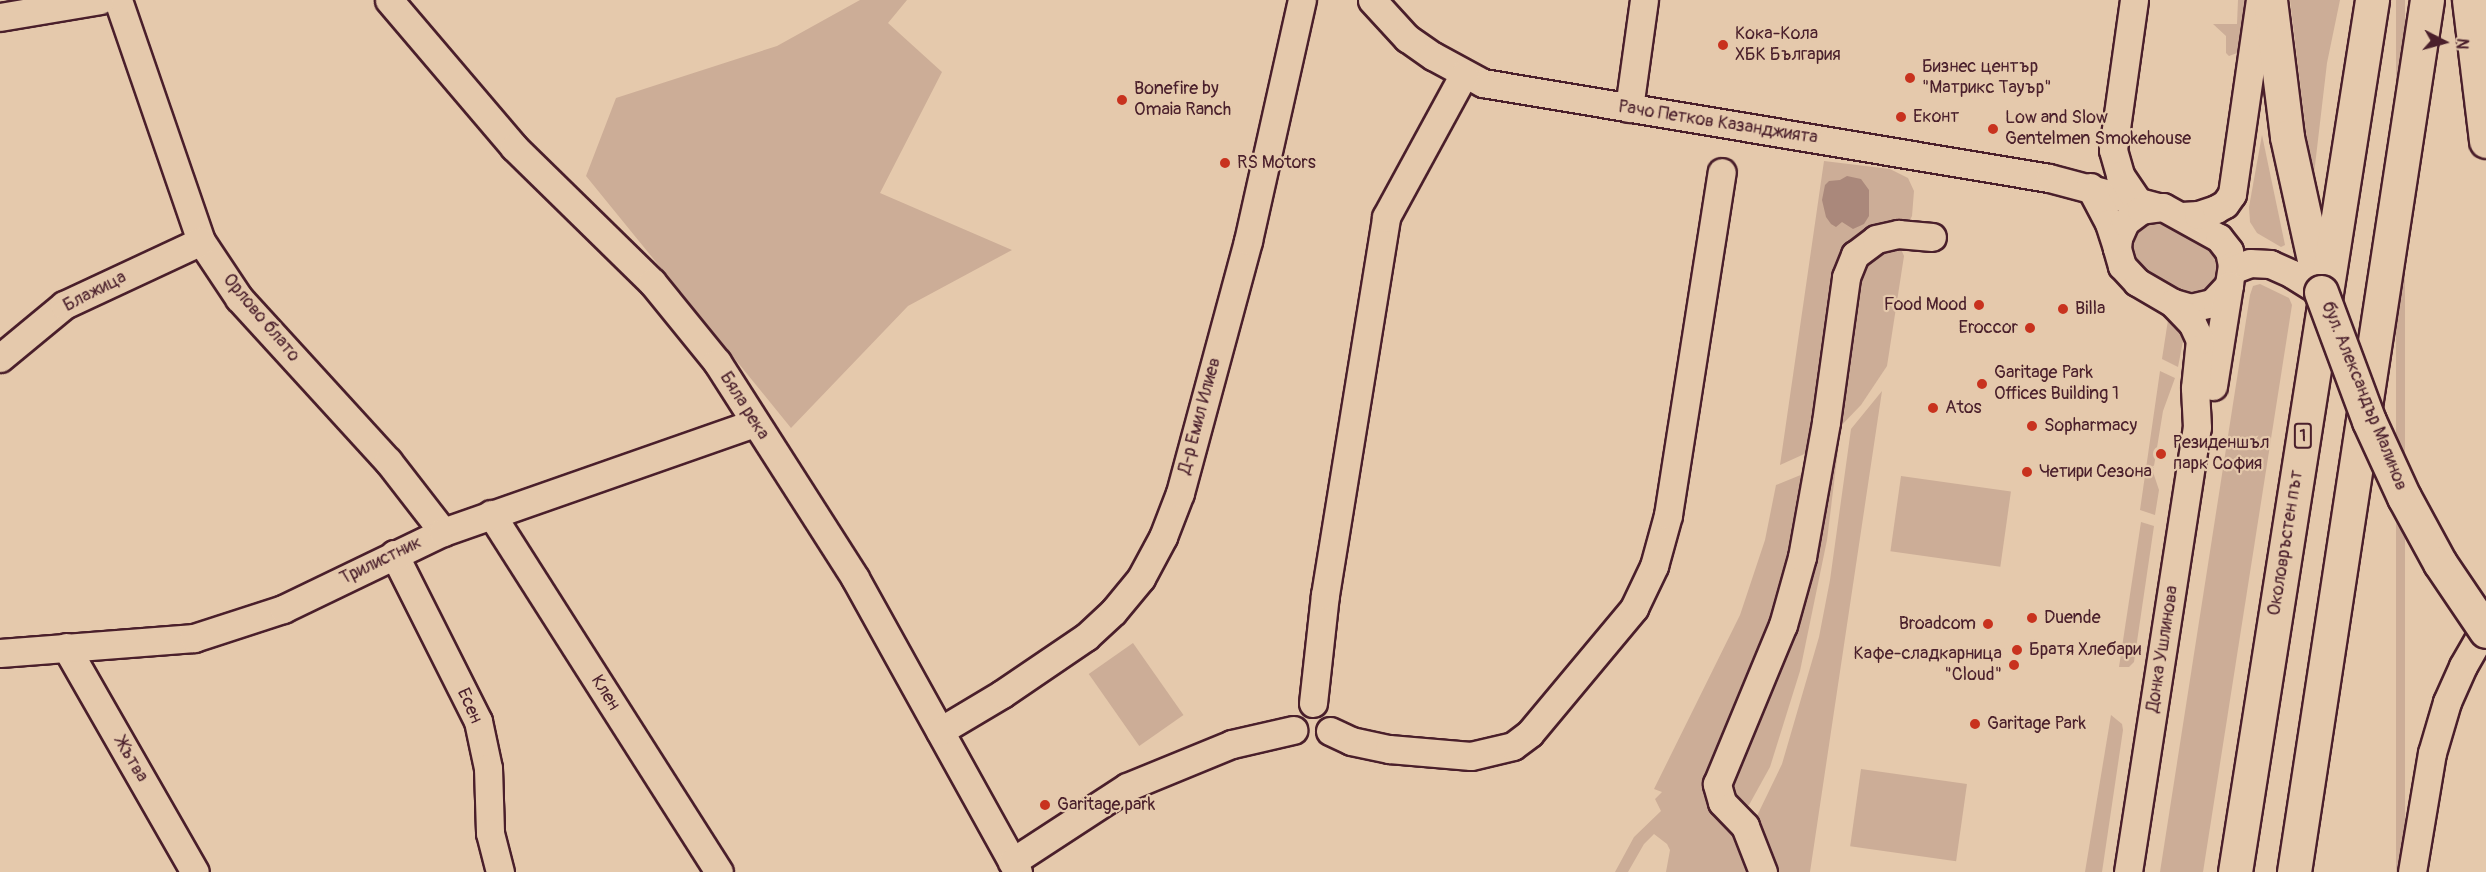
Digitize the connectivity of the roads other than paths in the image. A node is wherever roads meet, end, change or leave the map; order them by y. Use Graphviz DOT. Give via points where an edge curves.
graph roads {
  1 [pos="100,0"];
  2 [pos="118,0"];
  3 [pos="389,0"];
  4 [pos="1302,0"];
  5 [pos="1372,0"];
  6 [pos="1644,0"];
  7 [pos="2134,0"];
  8 [pos="2260,0"];
  9 [pos="2270,0"];
  10 [pos="2372,0"];
  11 [pos="2427,0"];
  12 [pos="2469,0"];
  13 [pos="0,17"];
  14 [pos="1464,74"];
  15 [pos="1629,108"];
  16 [pos="2486,141"];
  17 [pos="2114,150"];
  18 [pos="1722,172"];
  19 [pos="2090,187"];
  20 [pos="2159,208"];
  21 [pos="1932,237"];
  22 [pos="201,241"];
  23 [pos="2118,248"];
  24 [pos="2230,277"];
  25 [pos="2321,292"];
  26 [pos="2173,303"];
  27 [pos="0,358"];
  28 [pos="754,423"];
  29 [pos="2198,427"];
  30 [pos="491,514"];
  31 [pos="443,532"];
  32 [pos="394,554"];
  33 [pos="2486,626"];
  34 [pos="2486,631"];
  35 [pos="66,647"];
  36 [pos="0,653"];
  37 [pos="1313,703"];
  38 [pos="1293,730"];
  39 [pos="940,731"];
  40 [pos="1330,731"];
  41 [pos="1015,867"];
  42 [pos="195,872"];
  43 [pos="500,872"];
  44 [pos="719,872"];
  45 [pos="1763,872"];
  46 [pos="2128,872"];
  47 [pos="2235,872"];
  48 [pos="2294,872"];
  49 [pos="2412,872"];
  1 -- 13 [label="street"];
  2 -- 22 [label="street, Орлово блато"];
  3 -- 28 [label="street, Бяла река" via="514,147 652,282 717,362"];
  4 -- 39 [label="street, Д-р Емил Илиев" via="1248,241 1180,493 1163,537 1141,578 1086,637"];
  5 -- 14 [label="street, Рачо Петков Казанджията" via="1407,38"];
  6 -- 15 [label="street"];
  7 -- 17 [label="street"];
  8 -- 20 [label="street" via="2232,195 2225,204 2198,215"];
  9 -- 25 [label="main road, бул. Александър Малинов" via="2287,137"];
  10 -- 47 [label="main road, Околовръстен път / 1"];
  11 -- 48 [label="main road"];
  12 -- 16 [label="main road"];
  14 -- 15 [label="street, Рачо Петков Казанджията" via="1483,83"];
  14 -- 37 [label="street" via="1386,216 1325,595"];
  15 -- 19 [label="street, Рачо Петков Казанджията"];
  17 -- 19 [label="street" via="2096,171"];
  17 -- 20 [label="street" via="2120,175"];
  18 -- 40 [label="street" via="1668,515 1654,566 1634,608 1530,733 1513,746 1471,756 1389,750"];
  19 -- 20 [label="street, Рачо Петков Казанджията"];
  19 -- 23 [label="street"];
  20 -- 23 [label="street" via="2141,210 2125,222"];
  20 -- 24 [label="street" via="2219,238 2232,258"];
  21 -- 45 [label="street" via="1898,234 1876,239 1855,255 1845,278 1813,505 1796,581 1775,644 1717,784 1722,802 1745,826"];
  22 -- 27 [label="street, Блажица" via="64,305"];
  22 -- 31 [label="street, Орлово блато" via="239,298 388,461"];
  23 -- 26 [label="street" via="2122,266 2131,277"];
  24 -- 25 [label="street" via="2250,263 2270,264"];
  24 -- 26 [label="street" via="2219,298 2204,306 2191,308"];
  24 -- 29 [label="street, Донка Ушлинова" via="2212,390"];
  25 -- 34 [label="main road, бул. Александър Малинов, bridge" via="2369,421 2404,497 2440,563"];
  26 -- 29 [label="street, Донка Ушлинова" via="2192,323 2200,340 2195,388"];
  28 -- 30 [label="street, Трилистник"];
  28 -- 39 [label="street, Бяла река" via="855,578"];
  29 -- 46 [label="street, Донка Ушлинова"];
  30 -- 31 [label="street, Трилистник"];
  30 -- 44 [label="street, Клен"];
  31 -- 32 [label="street, Трилистник"];
  32 -- 35 [label="street, Трилистник" via="283,609 194,638"];
  32 -- 43 [label="street, Есен" via="478,721 488,768 490,833"];
  33 -- 49 [label="street" via="2447,702 2435,742"];
  35 -- 36 [label="street, Трилистник"];
  35 -- 42 [label="street, Жътва"];
  37 -- 38 [label="street" via="1298,709"];
  37 -- 40 [label="street" via="1326,709"];
  38 -- 40 [label="street" via="1312,743 1319,742"];
  38 -- 41 [label="street" via="1232,744 1127,788"];
  39 -- 41 [label="street, Бяла река"];
}
